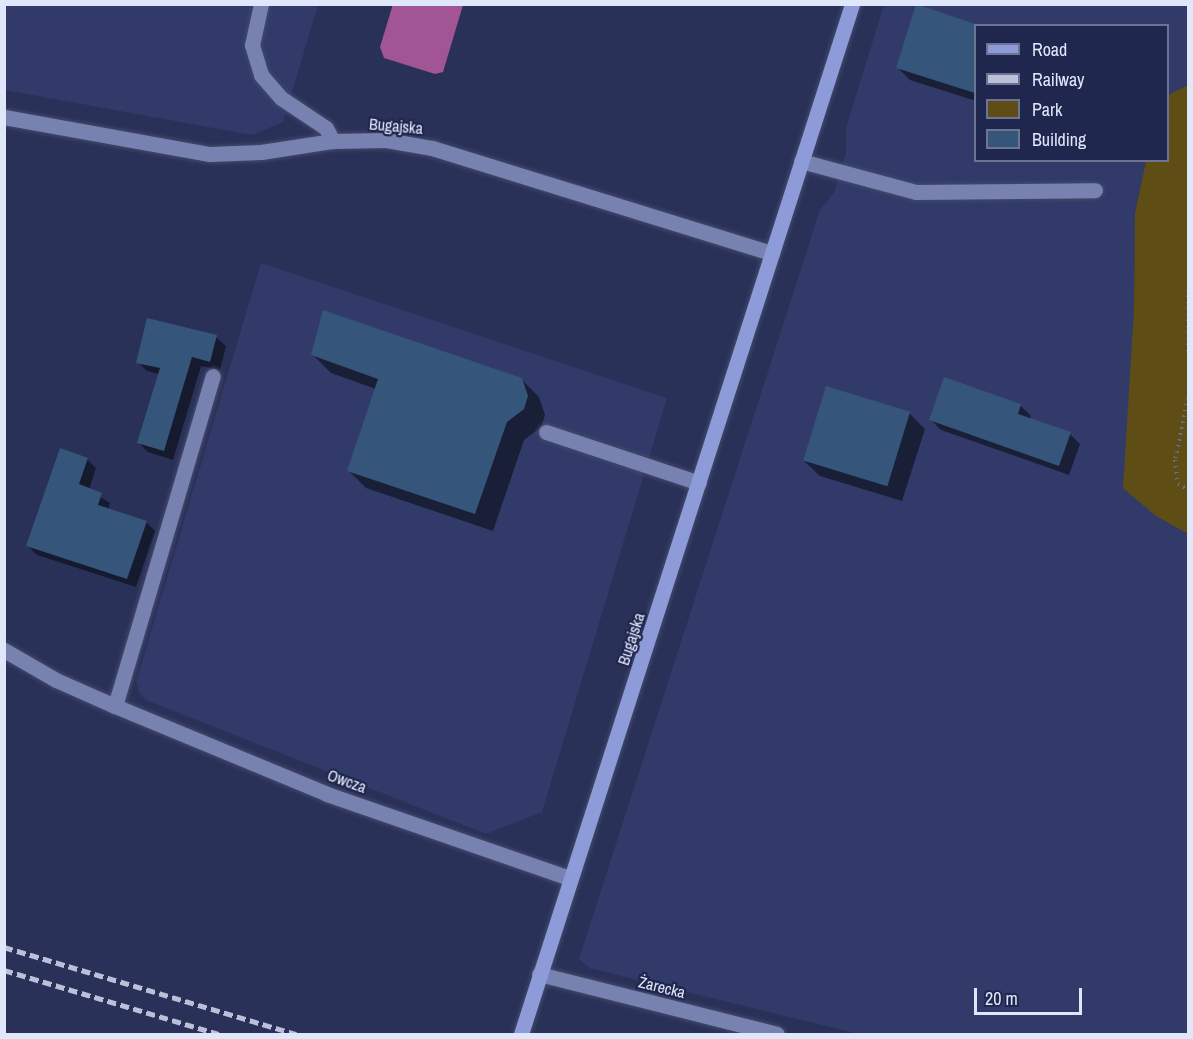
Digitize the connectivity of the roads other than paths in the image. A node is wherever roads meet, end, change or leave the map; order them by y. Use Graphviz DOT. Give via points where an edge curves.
graph roads {
  1 [pos="261,4"];
  2 [pos="852,4"];
  3 [pos="4,117"];
  4 [pos="333,141"];
  5 [pos="801,161"];
  6 [pos="1095,190"];
  7 [pos="772,253"];
  8 [pos="213,376"];
  9 [pos="546,432"];
  10 [pos="699,483"];
  11 [pos="4,651"];
  12 [pos="115,706"];
  13 [pos="570,878"];
  14 [pos="539,974"];
  15 [pos="521,1035"];
  16 [pos="777,1035"];
  1 -- 4 [label="street" via="252,45 261,75 281,98 326,128"];
  2 -- 5 [label="main road, Bugajska"];
  3 -- 4 [label="street, Bugajska" via="210,154 261,152"];
  4 -- 7 [label="street, Bugajska" via="387,140 432,148"];
  5 -- 6 [label="street" via="916,192"];
  5 -- 7 [label="main road, Bugajska"];
  7 -- 10 [label="main road, Bugajska"];
  8 -- 12 [label="street"];
  9 -- 10 [label="street"];
  10 -- 13 [label="main road, Bugajska"];
  11 -- 12 [label="street, Owcza"];
  12 -- 13 [label="street, Owcza" via="327,794"];
  13 -- 14 [label="main road, Bugajska"];
  14 -- 15 [label="main road, Bugajska"];
  14 -- 16 [label="street, Żarecka"];
}
